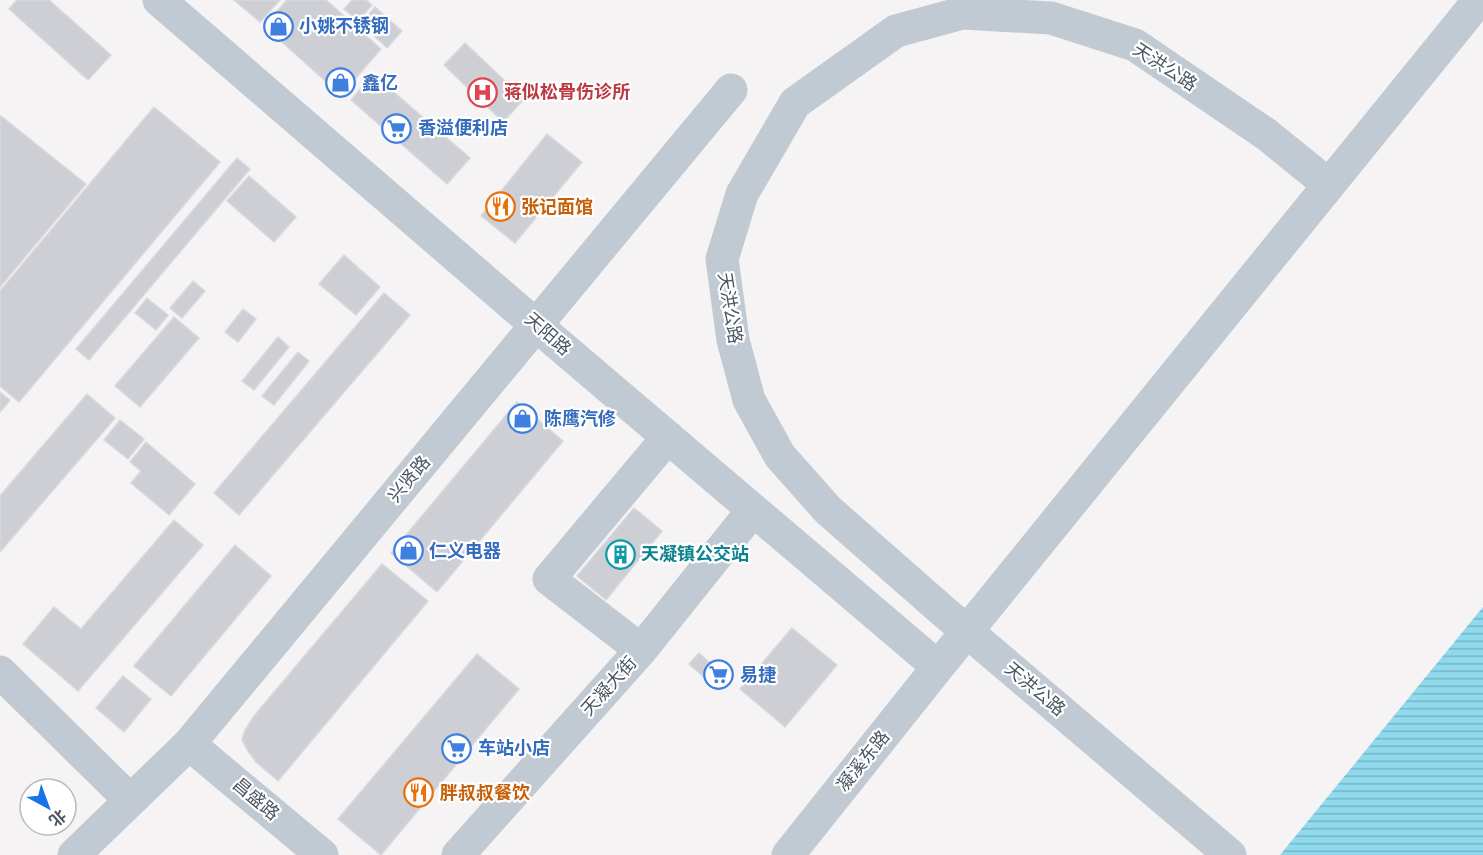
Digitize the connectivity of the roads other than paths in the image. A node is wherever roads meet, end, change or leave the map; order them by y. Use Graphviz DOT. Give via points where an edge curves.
graph roads {
  1 [pos="159,0"];
  2 [pos="1479,0"];
  3 [pos="731,90"];
  4 [pos="1329,185"];
  5 [pos="537,326"];
  6 [pos="668,437"];
  7 [pos="753,510"];
  8 [pos="641,650"];
  9 [pos="938,667"];
  10 [pos="0,672"];
  11 [pos="189,744"];
  12 [pos="130,800"];
  13 [pos="74,855"];
  14 [pos="322,855"];
  15 [pos="458,855"];
  16 [pos="788,855"];
  17 [pos="1230,855"];
  1 -- 5 [label="street, 天阳路"];
  2 -- 4 [label="street, 凝溪东路"];
  3 -- 5 [label="street, 兴贤路"];
  4 -- 9 [label="street, 凝溪东路"];
  4 -- 17 [label="street, 天洪公路" via="1266,134 1135,45 1051,18 962,13 896,31 795,103 741,194 722,259 733,340 749,400 780,456 828,510"];
  5 -- 6 [label="street, 天阳路"];
  5 -- 11 [label="street, 兴贤路"];
  6 -- 7 [label="street, 天阳路"];
  6 -- 8 [label="street" via="549,579"];
  7 -- 8 [label="street, 天凝大街"];
  7 -- 9 [label="street, 天阳路"];
  8 -- 15 [label="street, 天凝大街"];
  9 -- 16 [label="street, 凝溪东路"];
  10 -- 12 [label="street"];
  11 -- 12 [label="street, 兴贤路"];
  11 -- 14 [label="street, 昌盛路"];
  12 -- 13 [label="street, 兴贤路"];
}
